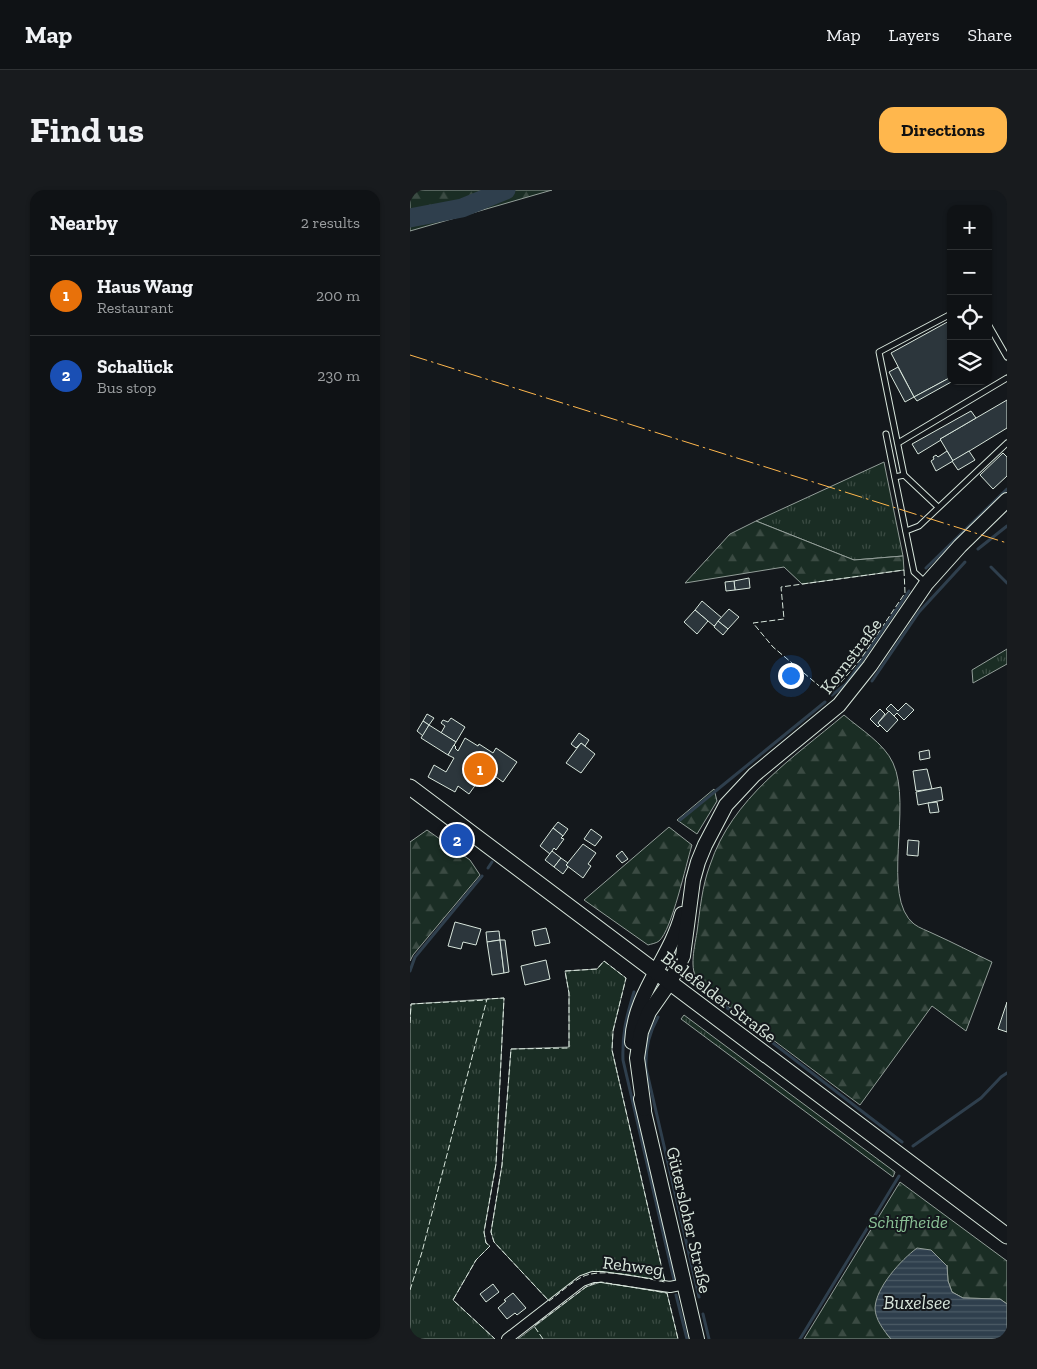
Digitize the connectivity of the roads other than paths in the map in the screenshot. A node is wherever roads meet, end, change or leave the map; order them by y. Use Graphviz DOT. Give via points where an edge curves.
graph roads {
  1 [pos="947,316"];
  2 [pos="992,331"];
  3 [pos="1007,357"];
  4 [pos="1007,378"];
  5 [pos="886,434"];
  6 [pos="898,443"];
  7 [pos="1007,443"];
  8 [pos="904,475"];
  9 [pos="895,477"];
  10 [pos="1007,500"];
  11 [pos="938,507"];
  12 [pos="906,531"];
  13 [pos="926,584"];
  14 [pos="410,787"];
  15 [pos="693,880"];
  16 [pos="655,971"];
  17 [pos="670,982"];
  18 [pos="644,1109"];
  19 [pos="1007,1236"];
  20 [pos="685,1284"];
  21 [pos="507,1339"];
  22 [pos="697,1339"];
  1 -- 6 [label="lane" via="879,352"];
  2 -- 3 [label="lane"];
  4 -- 6 [label="lane"];
  5 -- 9 [label="lane"];
  6 -- 8 [label="lane"];
  7 -- 11 [label="lane"];
  8 -- 9 [label="lane"];
  8 -- 11 [label="lane"];
  9 -- 12 [label="lane"];
  10 -- 13 [label="street, Kornstraße"];
  11 -- 12 [label="lane" via="919,526"];
  12 -- 13 [label="lane" via="914,572"];
  13 -- 15 [label="street, Kornstraße" via="839,705 754,775 726,805"];
  14 -- 16 [label="main road, Bielefelder Straße"];
  15 -- 16 [label="street, Kornstraße" via="681,921"];
  15 -- 17 [label="street, Kornstraße" via="683,956"];
  16 -- 17 [label="main road, Bielefelder Straße"];
  16 -- 18 [label="street, Gütersloher Straße" via="638,1007 632,1032 631,1058"];
  17 -- 18 [label="street, Gütersloher Straße" via="649,1012 641,1032 637,1058"];
  17 -- 19 [label="main road, Bielefelder Straße"];
  18 -- 20 [label="street, Gütersloher Straße"];
  20 -- 21 [label="street, Rehweg" via="670,1287 602,1277 582,1280"];
  20 -- 22 [label="street, Gütersloher Straße"];
}
